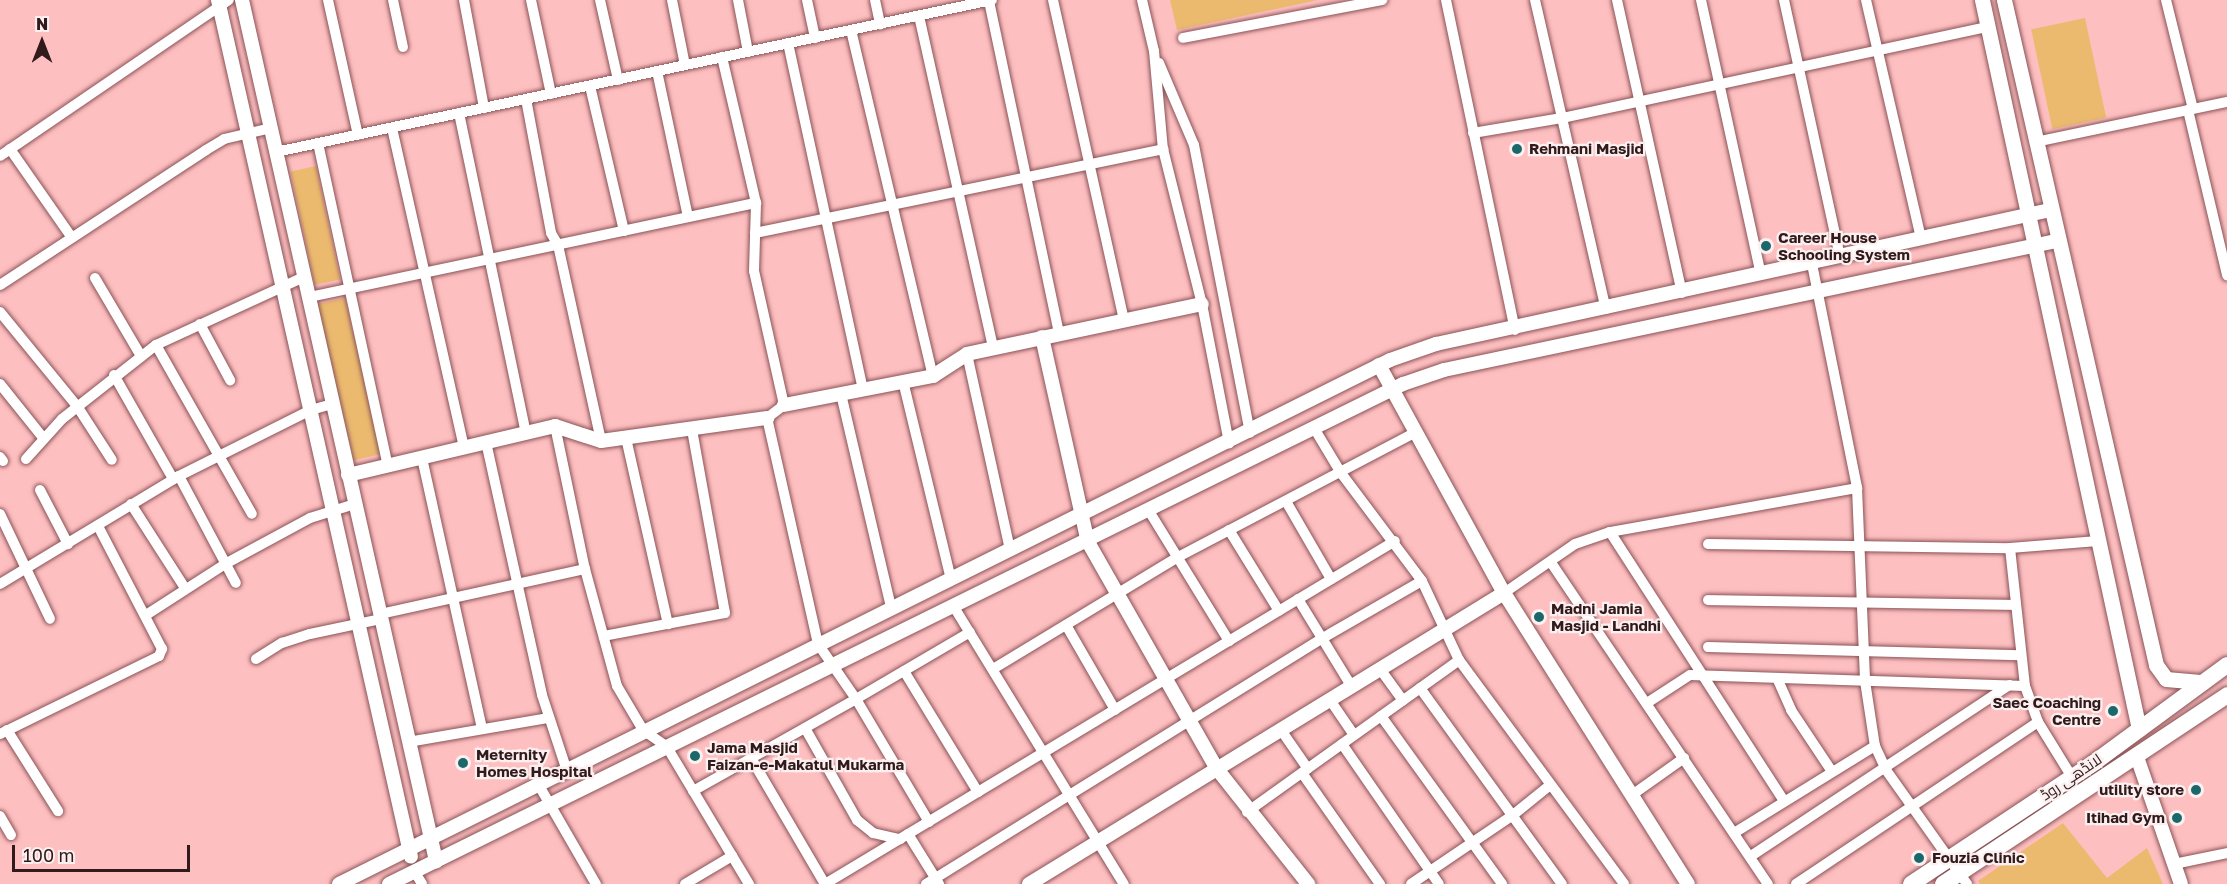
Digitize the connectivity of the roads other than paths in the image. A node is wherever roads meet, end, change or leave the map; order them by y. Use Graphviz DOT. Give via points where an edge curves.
graph roads {
  1 [pos="242,0"];
  2 [pos="328,0"];
  3 [pos="393,0"];
  4 [pos="464,0"];
  5 [pos="531,0"];
  6 [pos="600,0"];
  7 [pos="672,0"];
  8 [pos="738,0"];
  9 [pos="807,0"];
  10 [pos="874,0"];
  11 [pos="991,0"];
  12 [pos="1053,0"];
  13 [pos="1142,0"];
  14 [pos="1382,0"];
  15 [pos="1446,0"];
  16 [pos="1535,0"];
  17 [pos="1617,0"];
  18 [pos="1701,0"];
  19 [pos="1784,0"];
  20 [pos="1866,0"];
  21 [pos="1982,0"];
  22 [pos="2004,0"];
  23 [pos="2166,0"];
  24 [pos="222,2"];
  25 [pos="956,4"];
  26 [pos="919,16"];
  27 [pos="880,24"];
  28 [pos="1988,27"];
  29 [pos="851,30"];
  30 [pos="815,38"];
  31 [pos="1183,38"];
  32 [pos="788,43"];
  33 [pos="403,47"];
  34 [pos="1878,49"];
  35 [pos="1154,51"];
  36 [pos="748,52"];
  37 [pos="722,57"];
  38 [pos="685,65"];
  39 [pos="1800,67"];
  40 [pos="657,71"];
  41 [pos="618,80"];
  42 [pos="1720,84"];
  43 [pos="590,86"];
  44 [pos="551,94"];
  45 [pos="526,99"];
  46 [pos="1639,101"];
  47 [pos="2227,102"];
  48 [pos="484,108"];
  49 [pos="2190,109"];
  50 [pos="459,114"];
  51 [pos="1562,118"];
  52 [pos="271,128"];
  53 [pos="392,128"];
  54 [pos="248,134"];
  55 [pos="1473,134"];
  56 [pos="358,135"];
  57 [pos="2035,142"];
  58 [pos="318,144"];
  59 [pos="10,149"];
  60 [pos="1163,149"];
  61 [pos="276,152"];
  62 [pos="0,156"];
  63 [pos="1090,165"];
  64 [pos="1026,178"];
  65 [pos="958,192"];
  66 [pos="756,203"];
  67 [pos="892,205"];
  68 [pos="2050,210"];
  69 [pos="2029,215"];
  70 [pos="688,217"];
  71 [pos="826,219"];
  72 [pos="624,231"];
  73 [pos="756,233"];
  74 [pos="72,237"];
  75 [pos="1921,239"];
  76 [pos="2056,241"];
  77 [pos="2035,244"];
  78 [pos="558,245"];
  79 [pos="1840,257"];
  80 [pos="490,259"];
  81 [pos="1812,264"];
  82 [pos="425,273"];
  83 [pos="1761,275"];
  84 [pos="2227,275"];
  85 [pos="304,277"];
  86 [pos="95,278"];
  87 [pos="0,285"];
  88 [pos="282,285"];
  89 [pos="349,290"];
  90 [pos="1818,290"];
  91 [pos="1682,293"];
  92 [pos="309,297"];
  93 [pos="1202,304"];
  94 [pos="1606,309"];
  95 [pos="0,312"];
  96 [pos="1124,320"];
  97 [pos="200,324"];
  98 [pos="1515,330"];
  99 [pos="1059,334"];
  100 [pos="1042,337"];
  101 [pos="156,345"];
  102 [pos="993,348"];
  103 [pos="966,354"];
  104 [pos="141,356"];
  105 [pos="1379,365"];
  106 [pos="114,375"];
  107 [pos="933,376"];
  108 [pos="230,380"];
  109 [pos="903,381"];
  110 [pos="0,384"];
  111 [pos="863,389"];
  112 [pos="1393,389"];
  113 [pos="841,393"];
  114 [pos="332,404"];
  115 [pos="784,405"];
  116 [pos="77,406"];
  117 [pos="310,410"];
  118 [pos="767,418"];
  119 [pos="555,426"];
  120 [pos="1314,429"];
  121 [pos="692,430"];
  122 [pos="1416,432"];
  123 [pos="526,433"];
  124 [pos="1250,433"];
  125 [pos="626,438"];
  126 [pos="44,439"];
  127 [pos="601,441"];
  128 [pos="486,442"];
  129 [pos="1229,443"];
  130 [pos="464,448"];
  131 [pos="221,454"];
  132 [pos="422,458"];
  133 [pos="26,459"];
  134 [pos="112,460"];
  135 [pos="388,466"];
  136 [pos="1341,473"];
  137 [pos="348,475"];
  138 [pos="176,478"];
  139 [pos="1857,488"];
  140 [pos="39,490"];
  141 [pos="1287,502"];
  142 [pos="131,504"];
  143 [pos="355,504"];
  144 [pos="333,511"];
  145 [pos="1149,511"];
  146 [pos="0,514"];
  147 [pos="252,514"];
  148 [pos="1081,515"];
  149 [pos="98,526"];
  150 [pos="1229,530"];
  151 [pos="1610,532"];
  152 [pos="1395,541"];
  153 [pos="2098,541"];
  154 [pos="1088,542"];
  155 [pos="68,544"];
  156 [pos="1708,544"];
  157 [pos="1860,544"];
  158 [pos="2010,548"];
  159 [pos="1010,550"];
  160 [pos="1178,557"];
  161 [pos="225,564"];
  162 [pos="1552,564"];
  163 [pos="26,568"];
  164 [pos="585,569"];
  165 [pos="951,579"];
  166 [pos="1331,579"];
  167 [pos="1422,581"];
  168 [pos="236,583"];
  169 [pos="0,584"];
  170 [pos="518,584"];
  171 [pos="185,588"];
  172 [pos="1504,593"];
  173 [pos="1116,595"];
  174 [pos="453,598"];
  175 [pos="1298,599"];
  176 [pos="1708,600"];
  177 [pos="1861,602"];
  178 [pos="2014,605"];
  179 [pos="954,607"];
  180 [pos="891,608"];
  181 [pos="1279,611"];
  182 [pos="146,615"];
  183 [pos="380,616"];
  184 [pos="50,619"];
  185 [pos="358,623"];
  186 [pos="668,624"];
  187 [pos="1066,625"];
  188 [pos="1447,628"];
  189 [pos="970,632"];
  190 [pos="604,636"];
  191 [pos="1321,639"];
  192 [pos="1229,641"];
  193 [pos="818,644"];
  194 [pos="1708,647"];
  195 [pos="1863,651"];
  196 [pos="2020,655"];
  197 [pos="256,659"];
  198 [pos="1459,660"];
  199 [pos="835,665"];
  200 [pos="2227,665"];
  201 [pos="993,669"];
  202 [pos="1380,669"];
  203 [pos="904,671"];
  204 [pos="1704,676"];
  205 [pos="1777,678"];
  206 [pos="1166,680"];
  207 [pos="1865,681"];
  208 [pos="2203,682"];
  209 [pos="2009,685"];
  210 [pos="2025,686"];
  211 [pos="1352,687"];
  212 [pos="1420,688"];
  213 [pos="2227,695"];
  214 [pos="856,699"];
  215 [pos="1330,700"];
  216 [pos="1403,701"];
  217 [pos="1647,703"];
  218 [pos="1115,710"];
  219 [pos="1381,716"];
  220 [pos="549,718"];
  221 [pos="1189,720"];
  222 [pos="2038,722"];
  223 [pos="482,728"];
  224 [pos="805,728"];
  225 [pos="2139,729"];
  226 [pos="643,730"];
  227 [pos="1281,730"];
  228 [pos="4,732"];
  229 [pos="1354,735"];
  230 [pos="408,742"];
  231 [pos="1342,744"];
  232 [pos="1875,746"];
  233 [pos="667,747"];
  234 [pos="1042,754"];
  235 [pos="2137,757"];
  236 [pos="751,758"];
  237 [pos="1684,758"];
  238 [pos="566,768"];
  239 [pos="1217,769"];
  240 [pos="1831,770"];
  241 [pos="1886,770"];
  242 [pos="1305,771"];
  243 [pos="2072,777"];
  244 [pos="537,782"];
  245 [pos="1550,784"];
  246 [pos="693,791"];
  247 [pos="978,792"];
  248 [pos="1632,795"];
  249 [pos="1069,797"];
  250 [pos="1784,801"];
  251 [pos="551,804"];
  252 [pos="1911,806"];
  253 [pos="57,811"];
  254 [pos="1248,812"];
  255 [pos="1513,815"];
  256 [pos="0,816"];
  257 [pos="929,822"];
  258 [pos="1734,832"];
  259 [pos="11,834"];
  260 [pos="904,837"];
  261 [pos="430,839"];
  262 [pos="1099,841"];
  263 [pos="1472,842"];
  264 [pos="410,851"];
  265 [pos="2227,853"];
  266 [pos="732,856"];
  267 [pos="1751,856"];
  268 [pos="1952,857"];
  269 [pos="436,861"];
  270 [pos="2174,864"];
  271 [pos="1430,870"];
  272 [pos="414,871"];
  273 [pos="1964,878"];
  274 [pos="933,882"];
  275 [pos="339,884"];
  276 [pos="389,884"];
  277 [pos="422,884"];
  278 [pos="596,884"];
  279 [pos="685,884"];
  280 [pos="749,884"];
  281 [pos="825,884"];
  282 [pos="1029,884"];
  283 [pos="1124,884"];
  284 [pos="1308,884"];
  285 [pos="1380,884"];
  286 [pos="1411,884"];
  287 [pos="1440,884"];
  288 [pos="1502,884"];
  289 [pos="1562,884"];
  290 [pos="1623,884"];
  291 [pos="1688,884"];
  292 [pos="1768,884"];
  293 [pos="1796,884"];
  294 [pos="1911,884"];
  295 [pos="1943,884"];
  296 [pos="2181,884"];
  1 -- 52 [label="street"];
  2 -- 56 [label="street"];
  3 -- 33 [label="street"];
  4 -- 48 [label="street"];
  5 -- 44 [label="street"];
  6 -- 41 [label="street"];
  7 -- 38 [label="street"];
  8 -- 36 [label="street"];
  9 -- 30 [label="street"];
  10 -- 27 [label="street"];
  11 -- 25 [label="street"];
  11 -- 64 [label="street"];
  12 -- 63 [label="street"];
  13 -- 35 [label="street"];
  14 -- 31 [label="street"];
  15 -- 55 [label="street"];
  16 -- 51 [label="street"];
  17 -- 46 [label="street"];
  18 -- 42 [label="street"];
  19 -- 39 [label="street"];
  20 -- 34 [label="street"];
  21 -- 28 [label="main road"];
  22 -- 57 [label="main road"];
  23 -- 49 [label="street"];
  24 -- 54 [label="street"];
  24 -- 59 [label="street"];
  25 -- 26 [label="street"];
  26 -- 27 [label="street"];
  26 -- 65 [label="street"];
  27 -- 29 [label="street"];
  28 -- 34 [label="street"];
  28 -- 69 [label="main road"];
  29 -- 30 [label="street"];
  29 -- 67 [label="street"];
  30 -- 32 [label="street"];
  32 -- 36 [label="street"];
  32 -- 71 [label="street"];
  34 -- 39 [label="street"];
  34 -- 75 [label="street"];
  35 -- 60 [label="street"];
  35 -- 124 [label="street" via="1194,145"];
  36 -- 37 [label="street"];
  37 -- 38 [label="street"];
  37 -- 66 [label="street"];
  38 -- 40 [label="street"];
  39 -- 42 [label="street"];
  39 -- 79 [label="street"];
  40 -- 41 [label="street"];
  40 -- 70 [label="street"];
  41 -- 43 [label="street"];
  42 -- 46 [label="street"];
  42 -- 83 [label="street"];
  43 -- 44 [label="street"];
  43 -- 72 [label="street"];
  44 -- 45 [label="street"];
  45 -- 48 [label="street"];
  45 -- 78 [label="street" via="552,232"];
  46 -- 51 [label="street"];
  46 -- 91 [label="street"];
  47 -- 49 [label="street"];
  48 -- 50 [label="street"];
  49 -- 57 [label="street"];
  49 -- 84 [label="street"];
  50 -- 53 [label="street"];
  50 -- 80 [label="street"];
  51 -- 55 [label="street"];
  51 -- 94 [label="street"];
  52 -- 54 [label="street"];
  52 -- 61 [label="street"];
  53 -- 56 [label="street"];
  53 -- 82 [label="street"];
  54 -- 74 [label="street" via="224,139"];
  54 -- 88 [label="street"];
  55 -- 98 [label="street"];
  56 -- 58 [label="street"];
  57 -- 68 [label="main road"];
  58 -- 61 [label="street"];
  58 -- 89 [label="street"];
  59 -- 62 [label="street"];
  59 -- 74 [label="street"];
  60 -- 63 [label="street"];
  60 -- 93 [label="street"];
  61 -- 85 [label="street"];
  63 -- 64 [label="street"];
  63 -- 96 [label="street"];
  64 -- 65 [label="street"];
  64 -- 99 [label="street"];
  65 -- 67 [label="street"];
  65 -- 102 [label="street"];
  66 -- 70 [label="street"];
  66 -- 73 [label="street"];
  67 -- 71 [label="street"];
  67 -- 107 [label="street"];
  68 -- 69 [label="street"];
  68 -- 76 [label="main road"];
  69 -- 75 [label="street"];
  69 -- 77 [label="main road"];
  70 -- 72 [label="street"];
  71 -- 73 [label="street"];
  71 -- 111 [label="street"];
  72 -- 78 [label="street"];
  73 -- 115 [label="street" via="754,271"];
  74 -- 87 [label="street"];
  75 -- 79 [label="street"];
  76 -- 77 [label="street"];
  76 -- 208 [label="main road" via="2156,665 2166,680"];
  77 -- 90 [label="street"];
  77 -- 153 [label="main road"];
  78 -- 80 [label="street"];
  78 -- 127 [label="street"];
  79 -- 81 [label="street"];
  80 -- 82 [label="street"];
  80 -- 123 [label="street"];
  81 -- 83 [label="street"];
  81 -- 90 [label="street"];
  82 -- 89 [label="street"];
  82 -- 130 [label="street"];
  83 -- 91 [label="street"];
  85 -- 88 [label="street"];
  85 -- 92 [label="street"];
  86 -- 104 [label="street"];
  88 -- 97 [label="street"];
  88 -- 117 [label="street"];
  89 -- 92 [label="street"];
  89 -- 135 [label="street"];
  90 -- 112 [label="street" via="1444,370"];
  90 -- 139 [label="street"];
  91 -- 94 [label="street"];
  92 -- 114 [label="street"];
  93 -- 96 [label="street"];
  93 -- 129 [label="street"];
  94 -- 98 [label="street"];
  95 -- 116 [label="street"];
  96 -- 99 [label="street"];
  97 -- 101 [label="street"];
  97 -- 108 [label="street"];
  98 -- 105 [label="street" via="1436,344"];
  99 -- 100 [label="street"];
  100 -- 102 [label="street"];
  100 -- 148 [label="street"];
  101 -- 104 [label="street"];
  101 -- 131 [label="street"];
  102 -- 103 [label="street"];
  103 -- 107 [label="street"];
  103 -- 159 [label="street"];
  104 -- 106 [label="street"];
  105 -- 112 [label="street"];
  105 -- 124 [label="street"];
  106 -- 116 [label="street"];
  106 -- 138 [label="street"];
  107 -- 109 [label="street"];
  109 -- 111 [label="street"];
  109 -- 165 [label="street"];
  110 -- 126 [label="street"];
  111 -- 113 [label="street"];
  112 -- 120 [label="street"];
  112 -- 122 [label="street"];
  113 -- 115 [label="street"];
  113 -- 180 [label="street"];
  114 -- 117 [label="street"];
  114 -- 137 [label="street"];
  115 -- 118 [label="street"];
  116 -- 126 [label="street"];
  116 -- 134 [label="street"];
  117 -- 131 [label="street"];
  117 -- 144 [label="street"];
  118 -- 121 [label="street"];
  118 -- 193 [label="street"];
  119 -- 123 [label="street"];
  119 -- 127 [label="street"];
  119 -- 164 [label="street"];
  120 -- 136 [label="street"];
  120 -- 145 [label="street"];
  121 -- 125 [label="street"];
  121 -- 186 [label="street" via="725,613"];
  122 -- 136 [label="street"];
  122 -- 172 [label="street"];
  123 -- 128 [label="street"];
  124 -- 129 [label="street"];
  125 -- 127 [label="street"];
  125 -- 186 [label="street"];
  126 -- 133 [label="street"];
  128 -- 130 [label="street"];
  128 -- 170 [label="street"];
  129 -- 148 [label="street"];
  130 -- 132 [label="street"];
  131 -- 138 [label="street"];
  131 -- 147 [label="street"];
  132 -- 135 [label="street"];
  132 -- 174 [label="street"];
  135 -- 137 [label="street"];
  136 -- 141 [label="street"];
  136 -- 152 [label="street"];
  137 -- 143 [label="street"];
  138 -- 142 [label="street"];
  138 -- 161 [label="street"];
  139 -- 151 [label="street"];
  139 -- 157 [label="street"];
  140 -- 155 [label="street"];
  141 -- 150 [label="street"];
  141 -- 166 [label="street"];
  142 -- 149 [label="street"];
  142 -- 171 [label="street"];
  143 -- 144 [label="street"];
  143 -- 183 [label="street"];
  144 -- 161 [label="street" via="310,518"];
  144 -- 185 [label="street"];
  145 -- 154 [label="street"];
  145 -- 160 [label="street"];
  146 -- 163 [label="street"];
  148 -- 154 [label="street"];
  148 -- 159 [label="street"];
  149 -- 155 [label="street"];
  149 -- 182 [label="street"];
  150 -- 160 [label="street"];
  150 -- 181 [label="street"];
  151 -- 162 [label="street" via="1575,544"];
  151 -- 204 [label="street"];
  152 -- 166 [label="street"];
  152 -- 167 [label="street"];
  153 -- 158 [label="street"];
  153 -- 225 [label="main road"];
  154 -- 173 [label="street"];
  154 -- 179 [label="street"];
  155 -- 163 [label="street"];
  156 -- 157 [label="street"];
  157 -- 158 [label="street"];
  157 -- 177 [label="street"];
  158 -- 178 [label="street"];
  159 -- 165 [label="street"];
  160 -- 173 [label="street"];
  160 -- 192 [label="street"];
  161 -- 168 [label="street"];
  161 -- 171 [label="street"];
  162 -- 172 [label="street"];
  162 -- 217 [label="street"];
  163 -- 169 [label="street"];
  163 -- 184 [label="street"];
  164 -- 170 [label="street"];
  164 -- 190 [label="street"];
  165 -- 180 [label="street"];
  166 -- 175 [label="street"];
  167 -- 188 [label="street"];
  167 -- 191 [label="street"];
  170 -- 174 [label="street"];
  170 -- 220 [label="street"];
  171 -- 182 [label="street"];
  172 -- 188 [label="street"];
  172 -- 248 [label="street"];
  173 -- 187 [label="street"];
  173 -- 206 [label="street"];
  174 -- 183 [label="street"];
  174 -- 223 [label="street"];
  175 -- 181 [label="street"];
  175 -- 191 [label="street"];
  176 -- 177 [label="street"];
  177 -- 178 [label="street"];
  177 -- 195 [label="street"];
  178 -- 196 [label="street"];
  179 -- 189 [label="street"];
  179 -- 199 [label="street"];
  180 -- 193 [label="street"];
  181 -- 192 [label="street"];
  182 -- 228 [label="street" via="162,649 159,656"];
  183 -- 185 [label="street"];
  183 -- 230 [label="street"];
  185 -- 197 [label="street" via="282,643"];
  185 -- 264 [label="street"];
  186 -- 190 [label="street"];
  187 -- 201 [label="street"];
  187 -- 218 [label="street"];
  188 -- 198 [label="street"];
  188 -- 202 [label="street"];
  189 -- 201 [label="street"];
  189 -- 203 [label="street"];
  190 -- 226 [label="street" via="617,686"];
  191 -- 211 [label="street"];
  191 -- 221 [label="street"];
  192 -- 206 [label="street"];
  193 -- 199 [label="street"];
  193 -- 226 [label="street"];
  194 -- 195 [label="street"];
  195 -- 196 [label="street"];
  195 -- 207 [label="street"];
  196 -- 210 [label="street"];
  198 -- 212 [label="street"];
  198 -- 245 [label="street"];
  199 -- 214 [label="street"];
  199 -- 233 [label="street"];
  200 -- 208 [label="main road, لانڈھی روڈ"];
  201 -- 234 [label="street"];
  202 -- 211 [label="street"];
  202 -- 216 [label="street"];
  203 -- 214 [label="street"];
  203 -- 247 [label="street"];
  204 -- 205 [label="street"];
  204 -- 217 [label="street" via="1690,675"];
  204 -- 250 [label="street"];
  205 -- 207 [label="street"];
  205 -- 240 [label="street" via="1791,710"];
  206 -- 218 [label="street"];
  206 -- 221 [label="street"];
  207 -- 209 [label="street"];
  207 -- 232 [label="street"];
  208 -- 225 [label="main road, لانڈھی روڈ"];
  209 -- 210 [label="street"];
  209 -- 241 [label="street"];
  210 -- 222 [label="street"];
  211 -- 215 [label="street"];
  212 -- 216 [label="street"];
  212 -- 255 [label="street"];
  213 -- 235 [label="main road, لانڈھی روڈ"];
  214 -- 224 [label="street"];
  214 -- 257 [label="street"];
  215 -- 227 [label="street"];
  215 -- 229 [label="street"];
  216 -- 219 [label="street"];
  217 -- 237 [label="street"];
  218 -- 234 [label="street"];
  219 -- 229 [label="street"];
  219 -- 263 [label="street"];
  220 -- 223 [label="street"];
  220 -- 238 [label="street"];
  221 -- 239 [label="street"];
  221 -- 249 [label="street"];
  222 -- 243 [label="street"];
  222 -- 252 [label="street"];
  223 -- 230 [label="street"];
  224 -- 236 [label="street"];
  224 -- 260 [label="street" via="857,820 873,833"];
  225 -- 243 [label="main road, لانڈھی روڈ"];
  226 -- 233 [label="street"];
  226 -- 238 [label="street"];
  227 -- 239 [label="street"];
  227 -- 242 [label="street"];
  228 -- 253 [label="street"];
  229 -- 231 [label="street"];
  230 -- 261 [label="street"];
  231 -- 242 [label="street"];
  231 -- 271 [label="street"];
  232 -- 240 [label="street"];
  232 -- 241 [label="street"];
  233 -- 246 [label="street"];
  233 -- 251 [label="street"];
  234 -- 247 [label="street"];
  234 -- 249 [label="street"];
  235 -- 270 [label="street"];
  235 -- 273 [label="main road, لانڈھی روڈ"];
  236 -- 246 [label="street"];
  236 -- 281 [label="street"];
  237 -- 248 [label="street"];
  237 -- 258 [label="street"];
  238 -- 244 [label="street"];
  239 -- 254 [label="street"];
  239 -- 262 [label="street"];
  240 -- 250 [label="street"];
  241 -- 252 [label="street"];
  241 -- 267 [label="street"];
  242 -- 254 [label="street"];
  242 -- 285 [label="street"];
  243 -- 268 [label="main road, لانڈھی روڈ"];
  244 -- 251 [label="street"];
  244 -- 261 [label="street"];
  245 -- 255 [label="street"];
  245 -- 290 [label="street"];
  246 -- 266 [label="street"];
  247 -- 257 [label="street"];
  248 -- 291 [label="street"];
  249 -- 262 [label="street"];
  249 -- 274 [label="street"];
  250 -- 258 [label="street"];
  251 -- 269 [label="street"];
  251 -- 278 [label="street"];
  252 -- 268 [label="street"];
  252 -- 293 [label="street"];
  254 -- 284 [label="street"];
  255 -- 263 [label="street"];
  255 -- 289 [label="street"];
  256 -- 259 [label="street"];
  257 -- 260 [label="street"];
  258 -- 267 [label="street"];
  260 -- 274 [label="street"];
  260 -- 281 [label="street"];
  261 -- 264 [label="street"];
  261 -- 269 [label="street"];
  262 -- 282 [label="street"];
  262 -- 283 [label="street"];
  263 -- 271 [label="street"];
  263 -- 288 [label="street"];
  264 -- 272 [label="street"];
  264 -- 275 [label="street"];
  265 -- 270 [label="street"];
  266 -- 279 [label="street"];
  266 -- 280 [label="street"];
  267 -- 292 [label="street"];
  268 -- 273 [label="street"];
  268 -- 294 [label="main road, لانڈھی روڈ"];
  269 -- 272 [label="street"];
  270 -- 296 [label="street"];
  271 -- 286 [label="street"];
  271 -- 287 [label="street"];
  272 -- 276 [label="street"];
  272 -- 277 [label="street"];
  273 -- 295 [label="main road, لانڈھی روڈ"];
}
